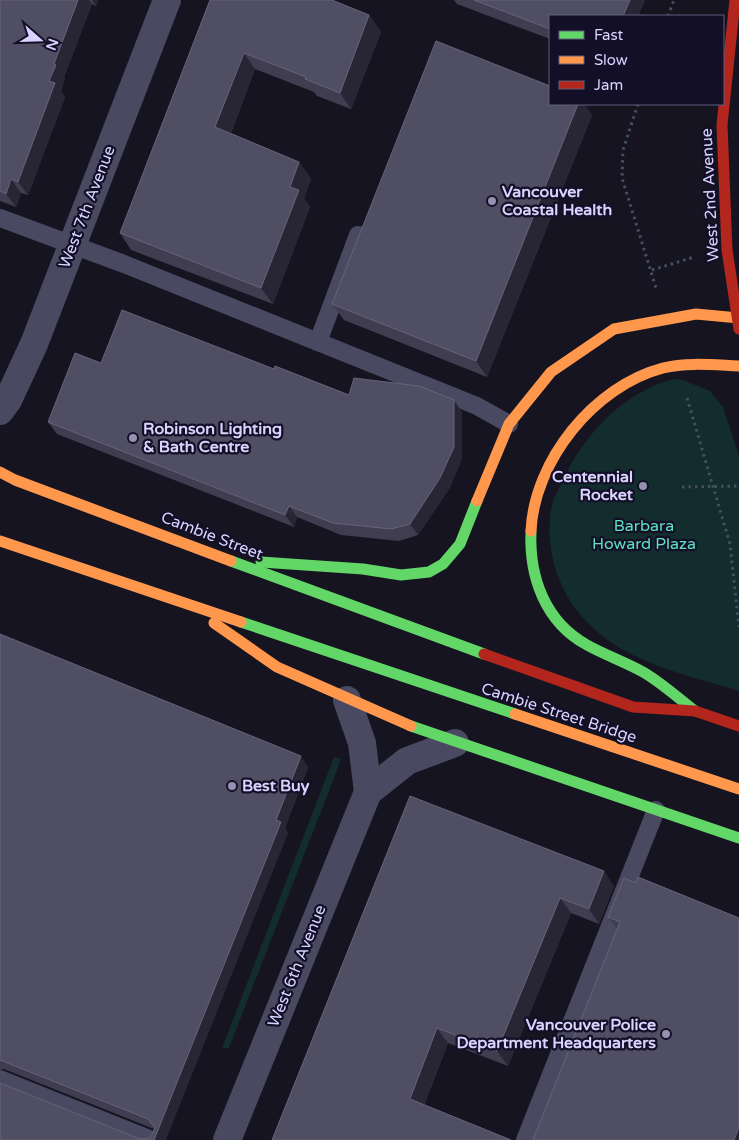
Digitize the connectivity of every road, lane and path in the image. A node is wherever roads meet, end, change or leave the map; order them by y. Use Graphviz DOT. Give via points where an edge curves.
graph roads {
  1 [pos="167,0"];
  2 [pos="674,0"];
  3 [pos="735,0"];
  4 [pos="668,15"];
  5 [pos="638,105"];
  6 [pos="0,218"];
  7 [pos="358,235"];
  8 [pos="73,244"];
  9 [pos="700,256"];
  10 [pos="652,270"];
  11 [pos="658,297"];
  12 [pos="738,317"];
  13 [pos="739,329"];
  14 [pos="318,342"];
  15 [pos="739,366"];
  16 [pos="685,390"];
  17 [pos="0,411"];
  18 [pos="509,424"];
  19 [pos="0,472"];
  20 [pos="713,486"];
  21 [pos="739,486"];
  22 [pos="682,487"];
  23 [pos="0,541"];
  24 [pos="225,558"];
  25 [pos="184,603"];
  26 [pos="414,628"];
  27 [pos="739,628"];
  28 [pos="347,700"];
  29 [pos="695,711"];
  30 [pos="739,726"];
  31 [pos="455,743"];
  32 [pos="739,790"];
  33 [pos="368,792"];
  34 [pos="656,810"];
  35 [pos="739,838"];
  36 [pos="0,1079"];
  37 [pos="152,1140"];
  38 [pos="227,1140"];
  39 [pos="525,1140"];
  1 -- 8 [label="street, West 7th Avenue"];
  2 -- 4 [label="path"];
  3 -- 12 [label="main road, West 2nd Avenue" via="722,125 727,250"];
  5 -- 10 [label="path" via="623,150 622,178"];
  6 -- 8 [label="lane"];
  7 -- 14 [label="lane"];
  8 -- 14 [label="lane"];
  8 -- 17 [label="street, West 7th Avenue" via="34,344"];
  9 -- 10 [label="path"];
  10 -- 11 [label="path"];
  12 -- 13 [label="main road, West 2nd Avenue"];
  12 -- 18 [label="main road" via="696,314 614,329 551,372"];
  14 -- 18 [label="lane" via="477,406"];
  15 -- 29 [label="main road" via="676,364 639,376 606,396 578,422 555,453 539,488 531,526 530,564 539,594 557,621 580,642 643,672"];
  16 -- 20 [label="path"];
  18 -- 24 [label="main road" via="460,544 448,561 431,572 410,576 354,568"];
  19 -- 24 [label="main road, Cambie Street"];
  20 -- 21 [label="path"];
  20 -- 22 [label="path"];
  20 -- 27 [label="path" via="732,554"];
  23 -- 25 [label="main road"];
  24 -- 26 [label="main road, Cambie Street"];
  25 -- 28 [label="main road" via="277,667"];
  25 -- 32 [label="main road, Cambie Street Bridge"];
  26 -- 29 [label="main road, Cambie Street Bridge" via="633,707"];
  28 -- 31 [label="main road"];
  28 -- 33 [label="street, West 6th Avenue" via="362,743"];
  29 -- 30 [label="main road, Cambie Street Bridge"];
  31 -- 33 [label="street, West 6th Avenue" via="407,761"];
  31 -- 34 [label="main road"];
  33 -- 38 [label="street, West 6th Avenue"];
  34 -- 35 [label="main road"];
  34 -- 39 [label="lane"];
  36 -- 37 [label="lane"];
}
